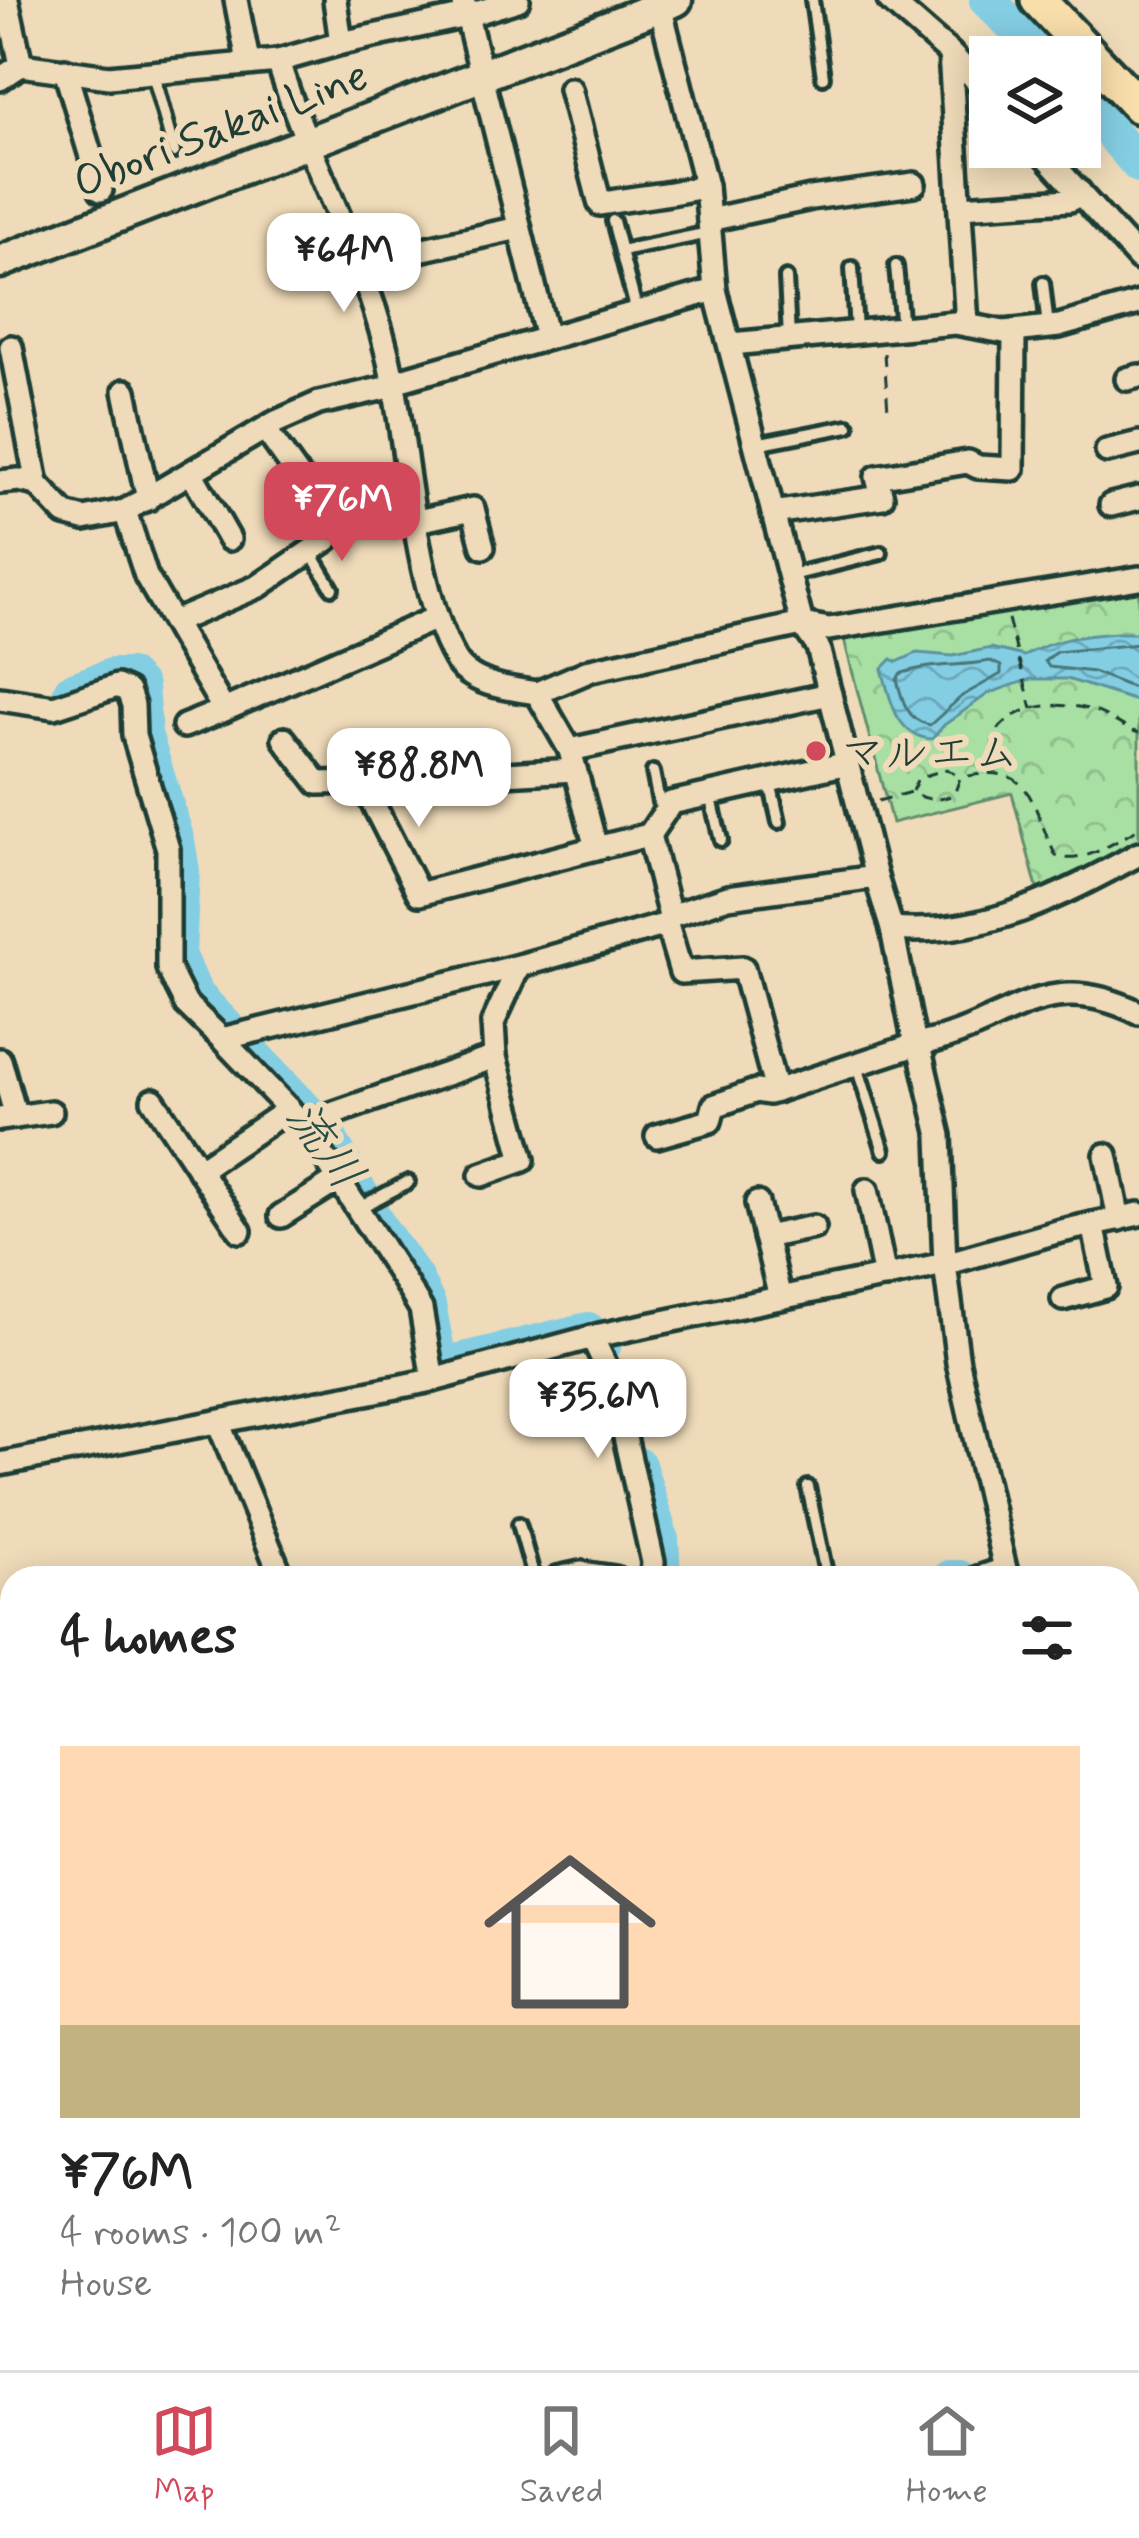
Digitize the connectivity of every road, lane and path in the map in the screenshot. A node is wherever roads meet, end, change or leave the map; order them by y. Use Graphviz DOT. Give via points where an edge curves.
graph roads {
  1 [pos="236,0"];
  2 [pos="335,0"];
  3 [pos="518,0"];
  4 [pos="812,0"];
  5 [pos="889,0"];
  6 [pos="1038,0"];
  7 [pos="662,2"];
  8 [pos="5,5"];
  9 [pos="465,8"];
  10 [pos="341,43"];
  11 [pos="950,53"];
  12 [pos="248,61"];
  13 [pos="278,61"];
  14 [pos="21,65"];
  15 [pos="65,70"];
  16 [pos="153,73"];
  17 [pos="969,73"];
  18 [pos="480,74"];
  19 [pos="824,77"];
  20 [pos="0,79"];
  21 [pos="570,89"];
  22 [pos="1135,94"];
  23 [pos="305,143"];
  24 [pos="174,152"];
  25 [pos="1058,168"];
  26 [pos="914,184"];
  27 [pos="706,186"];
  28 [pos="101,190"];
  29 [pos="1080,192"];
  30 [pos="960,207"];
  31 [pos="613,221"];
  32 [pos="709,227"];
  33 [pos="519,228"];
  34 [pos="621,251"];
  35 [pos="1139,259"];
  36 [pos="0,262"];
  37 [pos="896,266"];
  38 [pos="852,268"];
  39 [pos="358,269"];
  40 [pos="786,278"];
  41 [pos="1043,283"];
  42 [pos="715,290"];
  43 [pos="1139,303"];
  44 [pos="637,312"];
  45 [pos="968,326"];
  46 [pos="1048,327"];
  47 [pos="892,329"];
  48 [pos="1014,331"];
  49 [pos="856,332"];
  50 [pos="547,338"];
  51 [pos="789,339"];
  52 [pos="731,344"];
  53 [pos="11,347"];
  54 [pos="394,384"];
  55 [pos="124,391"];
  56 [pos="888,411"];
  57 [pos="848,425"];
  58 [pos="265,429"];
  59 [pos="1139,443"];
  60 [pos="756,444"];
  61 [pos="1107,451"];
  62 [pos="192,474"];
  63 [pos="0,482"];
  64 [pos="37,484"];
  65 [pos="1139,498"];
  66 [pos="148,499"];
  67 [pos="1111,506"];
  68 [pos="125,512"];
  69 [pos="773,513"];
  70 [pos="417,521"];
  71 [pos="229,539"];
  72 [pos="483,547"];
  73 [pos="310,550"];
  74 [pos="881,553"];
  75 [pos="788,576"];
  76 [pos="1139,578"];
  77 [pos="332,588"];
  78 [pos="436,618"];
  79 [pos="174,622"];
  80 [pos="802,624"];
  81 [pos="1017,647"];
  82 [pos="537,693"];
  83 [pos="830,694"];
  84 [pos="0,699"];
  85 [pos="1032,707"];
  86 [pos="224,710"];
  87 [pos="184,726"];
  88 [pos="1139,733"];
  89 [pos="284,739"];
  90 [pos="572,760"];
  91 [pos="848,763"];
  92 [pos="653,772"];
  93 [pos="982,772"];
  94 [pos="960,778"];
  95 [pos="362,782"];
  96 [pos="770,782"];
  97 [pos="911,792"];
  98 [pos="710,795"];
  99 [pos="859,805"];
  100 [pos="665,811"];
  101 [pos="779,822"];
  102 [pos="1139,829"];
  103 [pos="649,835"];
  104 [pos="721,840"];
  105 [pos="596,848"];
  106 [pos="1139,854"];
  107 [pos="876,877"];
  108 [pos="669,920"];
  109 [pos="892,929"];
  110 [pos="518,965"];
  111 [pos="1139,1013"];
  112 [pos="232,1035"];
  113 [pos="917,1046"];
  114 [pos="495,1057"];
  115 [pos="0,1060"];
  116 [pos="856,1064"];
  117 [pos="776,1091"];
  118 [pos="153,1100"];
  119 [pos="51,1112"];
  120 [pos="306,1117"];
  121 [pos="8,1118"];
  122 [pos="657,1136"];
  123 [pos="884,1151"];
  124 [pos="1106,1155"];
  125 [pos="199,1170"];
  126 [pos="481,1175"];
  127 [pos="338,1180"];
  128 [pos="408,1182"];
  129 [pos="867,1190"];
  130 [pos="757,1203"];
  131 [pos="363,1206"];
  132 [pos="281,1216"];
  133 [pos="1129,1216"];
  134 [pos="1093,1224"];
  135 [pos="814,1226"];
  136 [pos="240,1231"];
  137 [pos="765,1238"];
  138 [pos="945,1264"];
  139 [pos="885,1277"];
  140 [pos="780,1298"];
  141 [pos="1063,1299"];
  142 [pos="596,1336"];
  143 [pos="434,1380"];
  144 [pos="218,1422"];
  145 [pos="0,1464"];
  146 [pos="808,1487"];
  147 [pos="519,1524"];
  148 [pos="277,1566"];
  149 [pos="531,1566"];
  150 [pos="653,1566"];
  151 [pos="824,1566"];
  152 [pos="992,1566"];
  1 -- 12 [label="street"];
  2 -- 10 [label="street"];
  3 -- 9 [label="street"];
  4 -- 19 [label="lane"];
  5 -- 11 [label="street"];
  6 -- 22 [label="main road"];
  7 -- 18 [label="main road, Obori Sakai Line"];
  7 -- 27 [label="street"];
  8 -- 14 [label="street"];
  9 -- 10 [label="street"];
  9 -- 18 [label="street"];
  10 -- 13 [label="street"];
  11 -- 17 [label="street"];
  11 -- 30 [label="street"];
  12 -- 13 [label="street"];
  12 -- 16 [label="street"];
  13 -- 23 [label="street"];
  14 -- 15 [label="street"];
  14 -- 20 [label="street"];
  15 -- 16 [label="street"];
  15 -- 28 [label="street"];
  16 -- 24 [label="lane"];
  18 -- 23 [label="main road, Obori Sakai Line"];
  18 -- 33 [label="street"];
  21 -- 27 [label="street" via="600,204"];
  23 -- 36 [label="main road, Obori Sakai Line"];
  23 -- 39 [label="street"];
  25 -- 29 [label="street"];
  26 -- 32 [label="street" via="811,198"];
  27 -- 32 [label="street"];
  29 -- 30 [label="street" via="1070,200"];
  29 -- 35 [label="street"];
  30 -- 45 [label="street"];
  31 -- 34 [label="lane"];
  32 -- 34 [label="lane"];
  32 -- 42 [label="street"];
  33 -- 39 [label="street"];
  33 -- 50 [label="street"];
  34 -- 44 [label="lane"];
  37 -- 47 [label="lane"];
  38 -- 49 [label="lane"];
  39 -- 54 [label="street"];
  40 -- 51 [label="lane"];
  41 -- 46 [label="lane"];
  42 -- 44 [label="street"];
  42 -- 52 [label="street"];
  43 -- 46 [label="street"];
  44 -- 50 [label="street"];
  45 -- 47 [label="street"];
  45 -- 48 [label="street"];
  46 -- 48 [label="street"];
  47 -- 49 [label="street"];
  47 -- 56 [label="path"];
  48 -- 69 [label="street" via="1013,469 968,461 878,477 882,497"];
  49 -- 51 [label="street"];
  50 -- 54 [label="street"];
  51 -- 52 [label="street"];
  52 -- 60 [label="street"];
  53 -- 64 [label="street"];
  54 -- 58 [label="street" via="320,403"];
  54 -- 70 [label="street"];
  55 -- 66 [label="street"];
  57 -- 60 [label="lane"];
  58 -- 62 [label="street"];
  58 -- 73 [label="street" via="328,518 328,539"];
  59 -- 61 [label="street"];
  60 -- 69 [label="street"];
  62 -- 66 [label="street"];
  62 -- 71 [label="street"];
  63 -- 64 [label="street"];
  64 -- 68 [label="street" via="64,514"];
  65 -- 67 [label="street"];
  66 -- 68 [label="street"];
  68 -- 79 [label="street" via="146,576"];
  69 -- 75 [label="street"];
  70 -- 72 [label="street" via="473,508"];
  70 -- 78 [label="street"];
  73 -- 77 [label="lane"];
  73 -- 79 [label="street" via="259,586"];
  74 -- 75 [label="lane"];
  75 -- 80 [label="street"];
  76 -- 80 [label="street" via="829,629"];
  78 -- 82 [label="street" via="458,665 494,687"];
  78 -- 86 [label="street"];
  79 -- 86 [label="street"];
  80 -- 82 [label="street" via="591,670"];
  80 -- 83 [label="street" via="818,647"];
  81 -- 85 [label="path"];
  82 -- 90 [label="street"];
  83 -- 90 [label="street"];
  83 -- 91 [label="street"];
  84 -- 112 [label="street" via="54,707 117,686 128,692 168,849 168,968 186,1004"];
  85 -- 88 [label="path" via="1076,707"];
  85 -- 93 [label="path" via="994,736"];
  86 -- 87 [label="street"];
  89 -- 95 [label="street" via="318,782"];
  90 -- 95 [label="street"];
  90 -- 105 [label="street"];
  91 -- 96 [label="street"];
  91 -- 99 [label="street"];
  92 -- 100 [label="lane"];
  93 -- 94 [label="path"];
  93 -- 102 [label="path" via="1021,781 1064,860"];
  94 -- 97 [label="path" via="947,769 931,773"];
  94 -- 97 [label="path" via="954,795 940,800"];
  95 -- 105 [label="street" via="419,894"];
  96 -- 98 [label="street"];
  96 -- 101 [label="lane"];
  97 -- 99 [label="path"];
  98 -- 100 [label="street"];
  98 -- 104 [label="lane"];
  99 -- 107 [label="street"];
  100 -- 103 [label="street"];
  103 -- 105 [label="street"];
  103 -- 108 [label="street"];
  106 -- 109 [label="street" via="1057,898 976,926"];
  107 -- 108 [label="street" via="728,897"];
  107 -- 109 [label="street"];
  108 -- 110 [label="street"];
  108 -- 117 [label="street" via="681,972 743,968"];
  109 -- 113 [label="street"];
  110 -- 112 [label="street"];
  110 -- 114 [label="street" via="493,1023"];
  111 -- 113 [label="street" via="1107,997 1056,994"];
  112 -- 120 [label="street"];
  113 -- 116 [label="street"];
  113 -- 138 [label="street" via="940,1136"];
  114 -- 120 [label="street"];
  114 -- 126 [label="street" via="523,1160"];
  115 -- 121 [label="street"];
  116 -- 117 [label="street"];
  116 -- 123 [label="lane"];
  117 -- 122 [label="street" via="714,1106 710,1121"];
  118 -- 125 [label="street"];
  119 -- 121 [label="street"];
  120 -- 125 [label="street"];
  120 -- 127 [label="street"];
  124 -- 133 [label="street"];
  125 -- 136 [label="street"];
  127 -- 131 [label="street"];
  127 -- 132 [label="street"];
  128 -- 131 [label="lane"];
  129 -- 139 [label="street"];
  130 -- 137 [label="street"];
  131 -- 143 [label="street" via="421,1310"];
  133 -- 134 [label="street"];
  134 -- 138 [label="street"];
  134 -- 141 [label="street" via="1106,1287"];
  135 -- 137 [label="street"];
  137 -- 140 [label="street"];
  138 -- 139 [label="street"];
  138 -- 152 [label="street"];
  139 -- 140 [label="street"];
  140 -- 142 [label="street"];
  142 -- 143 [label="street"];
  142 -- 150 [label="street"];
  143 -- 144 [label="street"];
  144 -- 145 [label="street"];
  144 -- 148 [label="street"];
  146 -- 151 [label="lane"];
  147 -- 149 [label="lane"];
}
